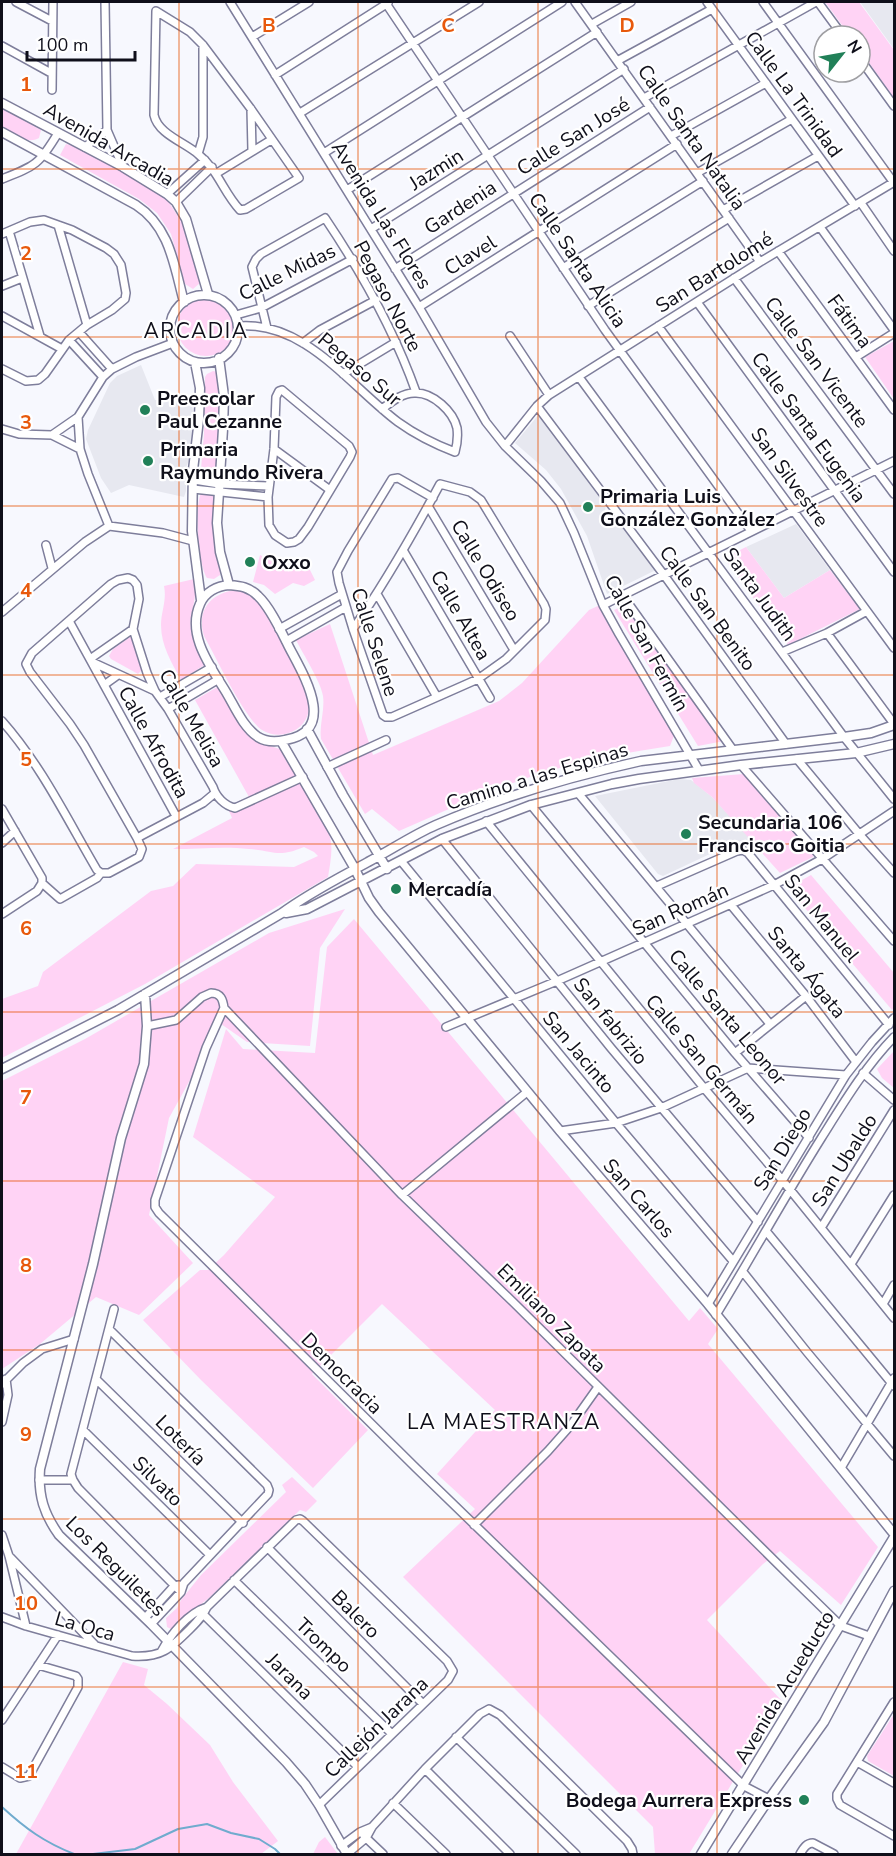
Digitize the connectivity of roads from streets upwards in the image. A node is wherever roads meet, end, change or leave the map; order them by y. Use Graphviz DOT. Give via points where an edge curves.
graph roads {
  1 [pos="16,2"];
  2 [pos="53,2"];
  3 [pos="105,2"];
  4 [pos="230,2"];
  5 [pos="309,2"];
  6 [pos="387,2"];
  7 [pos="479,2"];
  8 [pos="562,2"];
  9 [pos="576,2"];
  10 [pos="632,2"];
  11 [pos="707,2"];
  12 [pos="763,2"];
  13 [pos="817,2"];
  14 [pos="712,9"];
  15 [pos="52,21"];
  16 [pos="592,24"];
  17 [pos="779,24"];
  18 [pos="834,24"];
  19 [pos="597,32"];
  20 [pos="252,37"];
  21 [pos="413,43"];
  22 [pos="203,45"];
  23 [pos="2,46"];
  24 [pos="739,46"];
  25 [pos="617,61"];
  26 [pos="624,69"];
  27 [pos="51,73"];
  28 [pos="275,75"];
  29 [pos="872,76"];
  30 [pos="438,80"];
  31 [pos="766,83"];
  32 [pos="52,90"];
  33 [pos="644,98"];
  34 [pos="2,103"];
  35 [pos="650,106"];
  36 [pos="894,106"];
  37 [pos="251,108"];
  38 [pos="300,113"];
  39 [pos="463,117"];
  40 [pos="792,119"];
  41 [pos="107,130"];
  42 [pos="2,132"];
  43 [pos="58,133"];
  44 [pos="671,136"];
  45 [pos="271,140"];
  46 [pos="676,144"];
  47 [pos="85,147"];
  48 [pos="252,151"];
  49 [pos="324,153"];
  50 [pos="198,154"];
  51 [pos="45,155"];
  52 [pos="488,156"];
  53 [pos="818,156"];
  54 [pos="205,160"];
  55 [pos="123,167"];
  56 [pos="214,170"];
  57 [pos="697,173"];
  58 [pos="2,179"];
  59 [pos="703,181"];
  60 [pos="894,183"];
  61 [pos="348,190"];
  62 [pos="513,193"];
  63 [pos="167,194"];
  64 [pos="176,202"];
  65 [pos="858,204"];
  66 [pos="723,210"];
  67 [pos="729,218"];
  68 [pos="58,225"];
  69 [pos="820,227"];
  70 [pos="370,229"];
  71 [pos="539,231"];
  72 [pos="5,232"];
  73 [pos="778,251"];
  74 [pos="894,251"];
  75 [pos="352,259"];
  76 [pos="760,262"];
  77 [pos="563,268"];
  78 [pos="395,269"];
  79 [pos="22,278"];
  80 [pos="734,278"];
  81 [pos="2,286"];
  82 [pos="208,294"];
  83 [pos="376,300"];
  84 [pos="184,302"];
  85 [pos="697,302"];
  86 [pos="588,306"];
  87 [pos="419,307"];
  88 [pos="261,308"];
  89 [pos="236,315"];
  90 [pos="2,316"];
  91 [pos="87,325"];
  92 [pos="239,326"];
  93 [pos="658,326"];
  94 [pos="267,328"];
  95 [pos="78,332"];
  96 [pos="894,332"];
  97 [pos="40,336"];
  98 [pos="510,336"];
  99 [pos="69,340"];
  100 [pos="396,342"];
  101 [pos="303,343"];
  102 [pos="172,344"];
  103 [pos="62,349"];
  104 [pos="620,352"];
  105 [pos="856,357"];
  106 [pos="219,358"];
  107 [pos="195,362"];
  108 [pos="2,369"];
  109 [pos="112,369"];
  110 [pos="342,374"];
  111 [pos="103,377"];
  112 [pos="579,377"];
  113 [pos="416,393"];
  114 [pos="549,395"];
  115 [pos="537,406"];
  116 [pos="382,409"];
  117 [pos="894,410"];
  118 [pos="78,417"];
  119 [pos="2,429"];
  120 [pos="52,435"];
  121 [pos="505,446"];
  122 [pos="80,448"];
  123 [pos="274,449"];
  124 [pos="894,461"];
  125 [pos="877,470"];
  126 [pos="193,485"];
  127 [pos="269,486"];
  128 [pos="219,488"];
  129 [pos="330,490"];
  130 [pos="835,490"];
  131 [pos="894,494"];
  132 [pos="268,497"];
  133 [pos="433,498"];
  134 [pos="428,506"];
  135 [pos="794,510"];
  136 [pos="109,526"];
  137 [pos="751,531"];
  138 [pos="193,541"];
  139 [pos="46,545"];
  140 [pos="403,550"];
  141 [pos="709,552"];
  142 [pos="52,568"];
  143 [pos="894,572"];
  144 [pos="664,575"];
  145 [pos="229,585"];
  146 [pos="342,594"];
  147 [pos="377,594"];
  148 [pos="623,596"];
  149 [pos="201,600"];
  150 [pos="603,605"];
  151 [pos="346,607"];
  152 [pos="867,611"];
  153 [pos="2,612"];
  154 [pos="69,621"];
  155 [pos="133,629"];
  156 [pos="279,629"];
  157 [pos="352,629"];
  158 [pos="827,633"];
  159 [pos="286,641"];
  160 [pos="894,648"];
  161 [pos="514,650"];
  162 [pos="782,652"];
  163 [pos="91,660"];
  164 [pos="212,667"];
  165 [pos="118,675"];
  166 [pos="478,678"];
  167 [pos="219,679"];
  168 [pos="104,685"];
  169 [pos="158,694"];
  170 [pos="437,698"];
  171 [pos="490,698"];
  172 [pos="168,709"];
  173 [pos="2,721"];
  174 [pos="894,725"];
  175 [pos="308,729"];
  176 [pos="844,737"];
  177 [pos="386,740"];
  178 [pos="281,741"];
  179 [pos="786,744"];
  180 [pos="894,744"];
  181 [pos="733,750"];
  182 [pos="856,753"];
  183 [pos="691,754"];
  184 [pos="797,759"];
  185 [pos="741,765"];
  186 [pos="327,767"];
  187 [pos="699,770"];
  188 [pos="303,777"];
  189 [pos="215,793"];
  190 [pos="578,793"];
  191 [pos="894,799"];
  192 [pos="531,805"];
  193 [pos="2,809"];
  194 [pos="894,811"];
  195 [pos="176,816"];
  196 [pos="486,821"];
  197 [pos="15,831"];
  198 [pos="860,835"];
  199 [pos="137,837"];
  200 [pos="442,838"];
  201 [pos="2,843"];
  202 [pos="380,856"];
  203 [pos="822,859"];
  204 [pos="401,861"];
  205 [pos="355,869"];
  206 [pos="387,869"];
  207 [pos="99,872"];
  208 [pos="894,873"];
  209 [pos="361,882"];
  210 [pos="42,883"];
  211 [pos="774,885"];
  212 [pos="657,886"];
  213 [pos="731,905"];
  214 [pos="282,913"];
  215 [pos="2,914"];
  216 [pos="687,923"];
  217 [pos="894,941"];
  218 [pos="644,943"];
  219 [pos="600,962"];
  220 [pos="557,981"];
  221 [pos="145,994"];
  222 [pos="806,996"];
  223 [pos="514,999"];
  224 [pos="224,1008"];
  225 [pos="468,1018"];
  226 [pos="894,1018"];
  227 [pos="770,1024"];
  228 [pos="888,1025"];
  229 [pos="147,1026"];
  230 [pos="446,1027"];
  231 [pos="894,1037"];
  232 [pos="735,1053"];
  233 [pos="856,1062"];
  234 [pos="748,1068"];
  235 [pos="2,1070"];
  236 [pos="863,1073"];
  237 [pos="846,1075"];
  238 [pos="704,1088"];
  239 [pos="528,1092"];
  240 [pos="894,1100"];
  241 [pos="661,1108"];
  242 [pos="894,1110"];
  243 [pos="616,1123"];
  244 [pos="560,1131"];
  245 [pos="809,1138"];
  246 [pos="783,1181"];
  247 [pos="790,1190"];
  248 [pos="402,1195"];
  249 [pos="894,1195"];
  250 [pos="758,1222"];
  251 [pos="821,1228"];
  252 [pos="766,1231"];
  253 [pos="733,1261"];
  254 [pos="851,1264"];
  255 [pos="742,1272"];
  256 [pos="894,1285"];
  257 [pos="708,1304"];
  258 [pos="883,1304"];
  259 [pos="114,1309"];
  260 [pos="716,1316"];
  261 [pos="894,1318"];
  262 [pos="109,1329"];
  263 [pos="74,1338"];
  264 [pos="97,1380"];
  265 [pos="4,1382"];
  266 [pos="894,1382"];
  267 [pos="598,1387"];
  268 [pos="2,1422"];
  269 [pos="867,1424"];
  270 [pos="83,1430"];
  271 [pos="894,1456"];
  272 [pos="841,1468"];
  273 [pos="39,1480"];
  274 [pos="73,1480"];
  275 [pos="243,1523"];
  276 [pos="474,1525"];
  277 [pos="2,1535"];
  278 [pos="894,1535"];
  279 [pos="267,1548"];
  280 [pos="210,1555"];
  281 [pos="9,1556"];
  282 [pos="234,1580"];
  283 [pos="184,1583"];
  284 [pos="174,1586"];
  285 [pos="894,1591"];
  286 [pos="181,1592"];
  287 [pos="201,1612"];
  288 [pos="2,1617"];
  289 [pos="148,1621"];
  290 [pos="26,1626"];
  291 [pos="841,1626"];
  292 [pos="58,1635"];
  293 [pos="869,1636"];
  294 [pos="170,1644"];
  295 [pos="95,1645"];
  296 [pos="38,1665"];
  297 [pos="894,1702"];
  298 [pos="423,1704"];
  299 [pos="2,1720"];
  300 [pos="392,1734"];
  301 [pos="456,1737"];
  302 [pos="857,1762"];
  303 [pos="2,1767"];
  304 [pos="358,1767"];
  305 [pos="425,1769"];
  306 [pos="894,1783"];
  307 [pos="744,1786"];
  308 [pos="769,1799"];
  309 [pos="393,1803"];
  310 [pos="319,1805"];
  311 [pos="372,1827"];
  312 [pos="360,1832"];
  313 [pos="894,1836"];
  314 [pos="366,1838"];
  315 [pos="341,1846"];
  316 [pos="347,1854"];
  317 [pos="382,1854"];
  318 [pos="446,1854"];
  319 [pos="510,1854"];
  320 [pos="576,1854"];
  321 [pos="633,1854"];
  322 [pos="701,1854"];
  323 [pos="732,1854"];
  324 [pos="800,1854"];
  325 [pos="834,1854"];
  1 -- 15 [label="street"];
  2 -- 15 [label="street"];
  3 -- 41 [label="street"];
  4 -- 20 [label="street, Avenida Las Flores"];
  5 -- 20 [label="street"];
  6 -- 21 [label="street, Calle Santa Alicia"];
  6 -- 28 [label="street"];
  7 -- 21 [label="street"];
  8 -- 30 [label="street"];
  9 -- 16 [label="street, Calle Santa Natalia"];
  10 -- 16 [label="street"];
  11 -- 14 [label="street, Calle La Trinidad"];
  12 -- 17 [label="street"];
  13 -- 17 [label="street, Calle San José"];
  13 -- 18 [label="street"];
  14 -- 24 [label="street, Calle La Trinidad"];
  14 -- 25 [label="street"];
  15 -- 27 [label="street"];
  16 -- 19 [label="street, Calle Santa Natalia"];
  17 -- 24 [label="street, Calle San José"];
  17 -- 60 [label="street"];
  19 -- 25 [label="street, Calle Santa Natalia"];
  19 -- 39 [label="street"];
  20 -- 28 [label="street, Avenida Las Flores"];
  21 -- 30 [label="street, Calle Santa Alicia"];
  21 -- 38 [label="street"];
  22 -- 37 [label="street"];
  22 -- 50 [label="street" via="203,137"];
  22 -- 50 [label="street" via="156,11 155,118 164,130"];
  23 -- 27 [label="street"];
  24 -- 31 [label="street, Calle La Trinidad"];
  24 -- 33 [label="street, Calle San José"];
  25 -- 26 [label="street, Calle Santa Natalia"];
  26 -- 33 [label="street, Calle Santa Natalia"];
  26 -- 52 [label="street, Jazmin"];
  27 -- 32 [label="street"];
  28 -- 38 [label="street, Avenida Las Flores"];
  29 -- 36 [label="street"];
  30 -- 39 [label="street, Calle Santa Alicia"];
  30 -- 49 [label="street"];
  31 -- 40 [label="street, Calle La Trinidad"];
  31 -- 44 [label="street"];
  33 -- 35 [label="street, Calle Santa Natalia"];
  34 -- 43 [label="street, Avenida Arcadia"];
  35 -- 44 [label="street, Calle Santa Natalia"];
  35 -- 62 [label="street, Calle San José"];
  37 -- 45 [label="street"];
  37 -- 48 [label="street"];
  38 -- 49 [label="street, Avenida Las Flores"];
  39 -- 52 [label="street, Calle Santa Alicia"];
  39 -- 61 [label="street"];
  40 -- 53 [label="street, Calle La Trinidad"];
  40 -- 57 [label="street"];
  41 -- 47 [label="street"];
  41 -- 55 [label="street"];
  42 -- 51 [label="street, Avenida Arcadia"];
  43 -- 47 [label="street, Avenida Arcadia"];
  43 -- 51 [label="street"];
  44 -- 46 [label="street, Calle Santa Natalia"];
  45 -- 48 [label="street"];
  45 -- 56 [label="street" via="299,178 242,210"];
  46 -- 57 [label="street, Calle Santa Natalia"];
  46 -- 71 [label="street, Clavel"];
  47 -- 55 [label="street, Avenida Arcadia"];
  48 -- 56 [label="street"];
  49 -- 61 [label="street, Avenida Las Flores"];
  50 -- 54 [label="street"];
  51 -- 58 [label="street" via="32,166"];
  51 -- 84 [label="street, Avenida Arcadia" via="150,216 166,237"];
  52 -- 62 [label="street, Calle Santa Alicia"];
  52 -- 70 [label="street, Jazmin"];
  53 -- 65 [label="street, Calle La Trinidad"];
  53 -- 66 [label="street"];
  54 -- 56 [label="street"];
  54 -- 63 [label="street"];
  55 -- 63 [label="street, Avenida Arcadia"];
  56 -- 64 [label="street"];
  57 -- 59 [label="street, Calle Santa Natalia"];
  59 -- 66 [label="street, Calle Santa Natalia"];
  59 -- 77 [label="street"];
  60 -- 65 [label="street, San Bartolomé"];
  61 -- 70 [label="street, Avenida Las Flores"];
  62 -- 71 [label="street, Calle Santa Alicia"];
  62 -- 78 [label="street, Gardenia"];
  63 -- 64 [label="street, Avenida Arcadia"];
  64 -- 82 [label="street, Avenida Arcadia" via="190,231"];
  65 -- 69 [label="street, San Bartolomé"];
  65 -- 74 [label="street, Calle La Trinidad"];
  66 -- 67 [label="street, Calle Santa Natalia"];
  67 -- 76 [label="street, Calle Santa Natalia"];
  67 -- 86 [label="street"];
  68 -- 72 [label="street" via="37,220"];
  68 -- 91 [label="street"];
  68 -- 91 [label="street" via="106,248 121,265 125,298"];
  69 -- 73 [label="street, San Bartolomé"];
  69 -- 96 [label="street"];
  70 -- 78 [label="street, Avenida Las Flores"];
  71 -- 77 [label="street, Calle Santa Alicia"];
  71 -- 87 [label="street, Clavel"];
  72 -- 79 [label="street"];
  73 -- 76 [label="street, San Bartolomé"];
  73 -- 105 [label="street, Fátima"];
  75 -- 83 [label="street, Pegaso Norte"];
  75 -- 88 [label="street, Calle Midas"];
  75 -- 88 [label="street, Pegaso Norte" via="325,218 256,259 252,267"];
  76 -- 80 [label="street, San Bartolomé"];
  77 -- 86 [label="street, Calle Santa Alicia"];
  78 -- 87 [label="street, Avenida Las Flores"];
  79 -- 81 [label="street"];
  79 -- 97 [label="street"];
  80 -- 85 [label="street, San Bartolomé"];
  80 -- 125 [label="street, Calle San Vicente"];
  82 -- 84 [label="street"];
  82 -- 89 [label="street" via="222,300"];
  83 -- 100 [label="street, Pegaso Norte"];
  83 -- 101 [label="street"];
  84 -- 102 [label="street" via="172,320"];
  85 -- 93 [label="street, San Bartolomé"];
  85 -- 130 [label="street, Calle Santa Eugenia"];
  86 -- 104 [label="street, Calle Santa Alicia"];
  87 -- 121 [label="street, Avenida Las Flores" via="486,422"];
  88 -- 89 [label="street, Calle Midas"];
  88 -- 94 [label="street"];
  89 -- 92 [label="street"];
  90 -- 97 [label="street"];
  91 -- 95 [label="street"];
  92 -- 94 [label="street, Pegaso Sur"];
  92 -- 106 [label="street" via="230,349"];
  93 -- 104 [label="street, San Bartolomé"];
  93 -- 135 [label="street, San Silvestre"];
  94 -- 101 [label="street, Pegaso Sur"];
  95 -- 99 [label="street"];
  95 -- 109 [label="street"];
  96 -- 105 [label="street"];
  97 -- 103 [label="street"];
  98 -- 114 [label="street"];
  99 -- 103 [label="street"];
  99 -- 111 [label="street"];
  100 -- 110 [label="street"];
  100 -- 113 [label="street, Pegaso Norte"];
  101 -- 110 [label="street, Pegaso Sur"];
  102 -- 107 [label="street"];
  102 -- 109 [label="street"];
  103 -- 108 [label="street" via="45,374 33,382"];
  104 -- 112 [label="street, San Bartolomé"];
  104 -- 137 [label="street, Calle Santa Alicia"];
  105 -- 117 [label="street, Fátima"];
  106 -- 107 [label="street"];
  106 -- 128 [label="street" via="224,429"];
  107 -- 126 [label="street" via="200,388"];
  109 -- 111 [label="street"];
  110 -- 116 [label="street, Pegaso Sur"];
  111 -- 118 [label="street"];
  112 -- 114 [label="street, San Bartolomé"];
  112 -- 141 [label="street, Santa Judith"];
  113 -- 116 [label="street" via="398,397"];
  113 -- 116 [label="street, Pegaso Sur" via="436,400 450,414 457,430 455,452 412,432"];
  114 -- 115 [label="street, San Bartolomé"];
  115 -- 121 [label="street, San Bartolomé"];
  115 -- 144 [label="street, Calle San Benito"];
  118 -- 120 [label="street"];
  118 -- 122 [label="street"];
  119 -- 120 [label="street"];
  120 -- 122 [label="street"];
  121 -- 150 [label="street, Calle San Fermín" via="560,503"];
  122 -- 136 [label="street"];
  123 -- 127 [label="street"];
  123 -- 129 [label="street"];
  123 -- 129 [label="street" via="276,397 282,390 351,448 350,457"];
  124 -- 125 [label="street"];
  125 -- 130 [label="street"];
  125 -- 131 [label="street, Calle San Vicente"];
  126 -- 128 [label="street"];
  126 -- 138 [label="street"];
  127 -- 128 [label="street"];
  127 -- 132 [label="street"];
  128 -- 132 [label="street"];
  128 -- 145 [label="street" via="218,537"];
  129 -- 132 [label="street" via="308,527 292,543 272,531"];
  130 -- 135 [label="street"];
  130 -- 143 [label="street, Calle Santa Eugenia"];
  133 -- 134 [label="street"];
  133 -- 146 [label="street, Calle Selene" via="398,478 392,479 339,567 337,577"];
  133 -- 161 [label="street, Calle Selene" via="440,484 470,492 481,500 544,603 545,620"];
  134 -- 140 [label="street"];
  134 -- 161 [label="street, Calle Odiseo"];
  135 -- 137 [label="street"];
  135 -- 152 [label="street, San Silvestre"];
  136 -- 138 [label="street"];
  136 -- 142 [label="street"];
  137 -- 141 [label="street"];
  138 -- 149 [label="street"];
  139 -- 142 [label="street"];
  140 -- 147 [label="street"];
  140 -- 166 [label="street, Calle Altea"];
  141 -- 144 [label="street"];
  141 -- 162 [label="street, Santa Judith"];
  142 -- 153 [label="street"];
  144 -- 148 [label="street"];
  144 -- 179 [label="street, Calle San Benito"];
  145 -- 149 [label="street" via="216,588"];
  145 -- 156 [label="street" via="243,586 259,596"];
  146 -- 151 [label="street, Calle Selene"];
  146 -- 156 [label="street"];
  147 -- 157 [label="street"];
  147 -- 170 [label="street"];
  148 -- 150 [label="street"];
  148 -- 181 [label="street"];
  149 -- 164 [label="street" via="195,631"];
  150 -- 183 [label="street, Calle San Fermín"];
  151 -- 157 [label="street, Calle Selene"];
  151 -- 159 [label="street"];
  152 -- 158 [label="street"];
  152 -- 160 [label="street, San Silvestre"];
  154 -- 155 [label="street, Calle Melisa" via="111,584 129,578 139,591"];
  154 -- 163 [label="street, Calle Afrodita"];
  154 -- 199 [label="street, Calle Melisa" via="32,652 26,664 84,745"];
  155 -- 163 [label="street"];
  155 -- 169 [label="street, Calle Melisa" via="144,667"];
  156 -- 159 [label="street"];
  157 -- 170 [label="street, Calle Selene" via="383,715 392,717"];
  158 -- 162 [label="street"];
  158 -- 174 [label="street"];
  159 -- 175 [label="street" via="312,694 313,712"];
  161 -- 166 [label="street, Calle Selene"];
  162 -- 176 [label="street, Santa Judith"];
  163 -- 165 [label="street"];
  163 -- 168 [label="street, Calle Afrodita"];
  164 -- 167 [label="street"];
  164 -- 169 [label="street"];
  165 -- 168 [label="street, Calle Afrodita"];
  165 -- 169 [label="street"];
  166 -- 170 [label="street, Calle Selene"];
  166 -- 171 [label="street, Calle Altea"];
  167 -- 172 [label="street"];
  167 -- 178 [label="street" via="253,733"];
  168 -- 195 [label="street, Calle Afrodita"];
  169 -- 172 [label="street, Calle Melisa"];
  172 -- 189 [label="street, Calle Melisa"];
  173 -- 207 [label="street" via="33,762"];
  174 -- 176 [label="street, Camino a las Espinas"];
  175 -- 178 [label="street"];
  175 -- 186 [label="street"];
  176 -- 179 [label="street, Camino a las Espinas"];
  176 -- 182 [label="street, Santa Judith"];
  177 -- 186 [label="street"];
  178 -- 188 [label="street"];
  179 -- 181 [label="street, Camino a las Espinas"];
  180 -- 182 [label="street, Camino a las Espinas"];
  181 -- 183 [label="street, Camino a las Espinas"];
  182 -- 184 [label="street, Camino a las Espinas"];
  182 -- 191 [label="street, Santa Judith"];
  183 -- 187 [label="street, Calle San Fermín"];
  183 -- 202 [label="street, Camino a las Espinas" via="612,767 513,797 436,825"];
  184 -- 185 [label="street, Camino a las Espinas"];
  184 -- 198 [label="street"];
  185 -- 187 [label="street, Camino a las Espinas"];
  185 -- 203 [label="street"];
  186 -- 202 [label="street"];
  187 -- 190 [label="street, Camino a las Espinas"];
  188 -- 189 [label="street" via="235,808"];
  188 -- 205 [label="street"];
  189 -- 195 [label="street, Calle Melisa"];
  190 -- 192 [label="street, Camino a las Espinas"];
  190 -- 212 [label="street"];
  192 -- 196 [label="street, Camino a las Espinas"];
  192 -- 218 [label="street, Calle Santa Leonor"];
  193 -- 197 [label="street"];
  194 -- 198 [label="street, San Román"];
  195 -- 199 [label="street, Calle Melisa"];
  196 -- 200 [label="street, Camino a las Espinas"];
  196 -- 219 [label="street, Calle San Germán"];
  197 -- 201 [label="street"];
  197 -- 210 [label="street"];
  198 -- 203 [label="street, San Román"];
  198 -- 208 [label="street"];
  199 -- 207 [label="street" via="142,849 139,857 109,873"];
  200 -- 204 [label="street, Camino a las Espinas"];
  200 -- 220 [label="street, San fabrizio"];
  202 -- 205 [label="street, Camino a las Espinas"];
  202 -- 206 [label="street"];
  203 -- 211 [label="street, San Román"];
  203 -- 217 [label="street"];
  204 -- 206 [label="street, Camino a las Espinas"];
  204 -- 223 [label="street, San Jacinto"];
  205 -- 209 [label="street"];
  205 -- 214 [label="street, Camino a las Espinas"];
  206 -- 209 [label="street, Camino a las Espinas"];
  207 -- 210 [label="street" via="97,878 60,899"];
  209 -- 214 [label="street, Camino a las Espinas" via="307,909"];
  209 -- 225 [label="street, San Carlos" via="379,912"];
  210 -- 215 [label="street" via="37,891"];
  211 -- 212 [label="street, San Manuel" via="743,850"];
  211 -- 213 [label="street, San Román"];
  211 -- 228 [label="street, San Manuel"];
  212 -- 216 [label="street"];
  213 -- 216 [label="street, San Román"];
  213 -- 222 [label="street, Santa Ágata"];
  214 -- 221 [label="street, Camino a las Espinas"];
  216 -- 218 [label="street, San Román"];
  216 -- 227 [label="street"];
  218 -- 219 [label="street, San Román"];
  218 -- 232 [label="street, Calle Santa Leonor"];
  219 -- 220 [label="street, San Román"];
  219 -- 238 [label="street, Calle San Germán"];
  220 -- 223 [label="street, San Román"];
  220 -- 241 [label="street, San fabrizio"];
  221 -- 229 [label="street, Los Reguiletes"];
  221 -- 235 [label="street, Camino a las Espinas"];
  222 -- 227 [label="street"];
  222 -- 233 [label="street, Santa Ágata"];
  223 -- 225 [label="street, San Román"];
  223 -- 243 [label="street, San Jacinto"];
  224 -- 229 [label="street, Emiliano Zapata" via="222,998 211,993 176,1020"];
  224 -- 248 [label="street, Emiliano Zapata"];
  224 -- 276 [label="street, Democracia" via="197,1074 155,1207"];
  225 -- 230 [label="street, San Román"];
  225 -- 239 [label="street, San Carlos"];
  226 -- 228 [label="street, San Diego"];
  227 -- 232 [label="street"];
  228 -- 233 [label="street, San Diego"];
  229 -- 263 [label="street, Los Reguiletes" via="144,1064 121,1138"];
  231 -- 236 [label="street, San Diego"];
  232 -- 234 [label="street, Calle Santa Leonor"];
  233 -- 237 [label="street, San Diego"];
  234 -- 237 [label="street"];
  234 -- 238 [label="street"];
  234 -- 245 [label="street, Calle Santa Leonor"];
  236 -- 240 [label="street"];
  236 -- 247 [label="street, San Diego"];
  237 -- 245 [label="street, San Diego"];
  238 -- 241 [label="street"];
  238 -- 246 [label="street, Calle San Germán"];
  239 -- 244 [label="street, San Carlos"];
  239 -- 248 [label="street"];
  241 -- 243 [label="street"];
  241 -- 250 [label="street, San fabrizio"];
  242 -- 251 [label="street, San Ubaldo"];
  243 -- 244 [label="street"];
  243 -- 253 [label="street, San Jacinto"];
  244 -- 257 [label="street, San Carlos"];
  245 -- 246 [label="street, San Diego"];
  246 -- 247 [label="street, Calle San Germán"];
  246 -- 250 [label="street, San Diego"];
  247 -- 251 [label="street, Calle San Germán"];
  247 -- 252 [label="street, San Diego"];
  248 -- 267 [label="street, Emiliano Zapata"];
  249 -- 254 [label="street"];
  250 -- 253 [label="street, San Diego"];
  251 -- 254 [label="street, Calle San Germán"];
  252 -- 255 [label="street, San Diego"];
  252 -- 266 [label="street"];
  253 -- 257 [label="street, San Diego"];
  254 -- 258 [label="street, Calle San Germán"];
  255 -- 260 [label="street, San Diego"];
  255 -- 269 [label="street"];
  256 -- 258 [label="street"];
  257 -- 260 [label="street, San Carlos"];
  258 -- 261 [label="street, Calle San Germán"];
  259 -- 262 [label="street"];
  260 -- 272 [label="street, San Carlos"];
  262 -- 264 [label="street"];
  262 -- 275 [label="street" via="267,1485 268,1494"];
  263 -- 265 [label="street" via="42,1349"];
  263 -- 273 [label="street, Los Reguiletes"];
  264 -- 270 [label="street"];
  264 -- 275 [label="street, Lotería"];
  265 -- 268 [label="street" via="8,1395"];
  266 -- 269 [label="street"];
  267 -- 276 [label="street" via="548,1451"];
  267 -- 291 [label="street, Emiliano Zapata"];
  269 -- 271 [label="street"];
  269 -- 272 [label="street"];
  270 -- 274 [label="street" via="71,1474"];
  270 -- 280 [label="street, Silvato"];
  272 -- 278 [label="street, San Carlos"];
  273 -- 274 [label="street"];
  273 -- 289 [label="street, Los Reguiletes" via="44,1508 59,1535"];
  274 -- 284 [label="street"];
  275 -- 280 [label="street"];
  276 -- 307 [label="street, Democracia"];
  277 -- 281 [label="street"];
  278 -- 291 [label="street, Avenida Acueducto"];
  279 -- 282 [label="street"];
  279 -- 298 [label="street, Balero"];
  279 -- 298 [label="street, Callejón Jarana" via="300,1519 447,1661 453,1671 448,1680"];
  280 -- 283 [label="street"];
  281 -- 290 [label="street"];
  281 -- 295 [label="street"];
  282 -- 287 [label="street"];
  282 -- 300 [label="street, Trompo"];
  283 -- 284 [label="street"];
  283 -- 286 [label="street"];
  284 -- 286 [label="street"];
  284 -- 289 [label="street"];
  285 -- 293 [label="street"];
  286 -- 289 [label="street"];
  287 -- 294 [label="street"];
  287 -- 304 [label="street, Jarana"];
  288 -- 290 [label="street, La Oca"];
  289 -- 294 [label="street, Los Reguiletes"];
  290 -- 292 [label="street, La Oca"];
  291 -- 293 [label="street, Emiliano Zapata"];
  291 -- 307 [label="street, Avenida Acueducto"];
  292 -- 295 [label="street, La Oca"];
  292 -- 296 [label="street"];
  293 -- 308 [label="street" via="824,1722"];
  294 -- 295 [label="street, La Oca" via="153,1655 132,1656"];
  294 -- 310 [label="street, Los Reguiletes" via="286,1762"];
  296 -- 299 [label="street"];
  296 -- 303 [label="street" via="76,1676 78,1687 29,1776 20,1778"];
  297 -- 302 [label="street"];
  298 -- 300 [label="street, Callejón Jarana"];
  300 -- 304 [label="street, Callejón Jarana"];
  301 -- 305 [label="street"];
  301 -- 320 [label="street"];
  301 -- 321 [label="street" via="480,1714 489,1709 495,1711 627,1841"];
  302 -- 306 [label="street"];
  302 -- 313 [label="street" via="837,1799 840,1805"];
  304 -- 310 [label="street, Callejón Jarana"];
  305 -- 309 [label="street"];
  305 -- 319 [label="street"];
  307 -- 308 [label="street, Democracia"];
  307 -- 322 [label="street, Avenida Acueducto"];
  308 -- 323 [label="street"];
  309 -- 311 [label="street"];
  309 -- 318 [label="street"];
  310 -- 315 [label="street, Los Reguiletes"];
  311 -- 312 [label="street"];
  311 -- 314 [label="street"];
  312 -- 314 [label="street"];
  312 -- 315 [label="street"];
  314 -- 316 [label="street"];
  314 -- 317 [label="street"];
  315 -- 316 [label="street, Los Reguiletes"];
  324 -- 325 [label="street" via="810,1843"];
}
